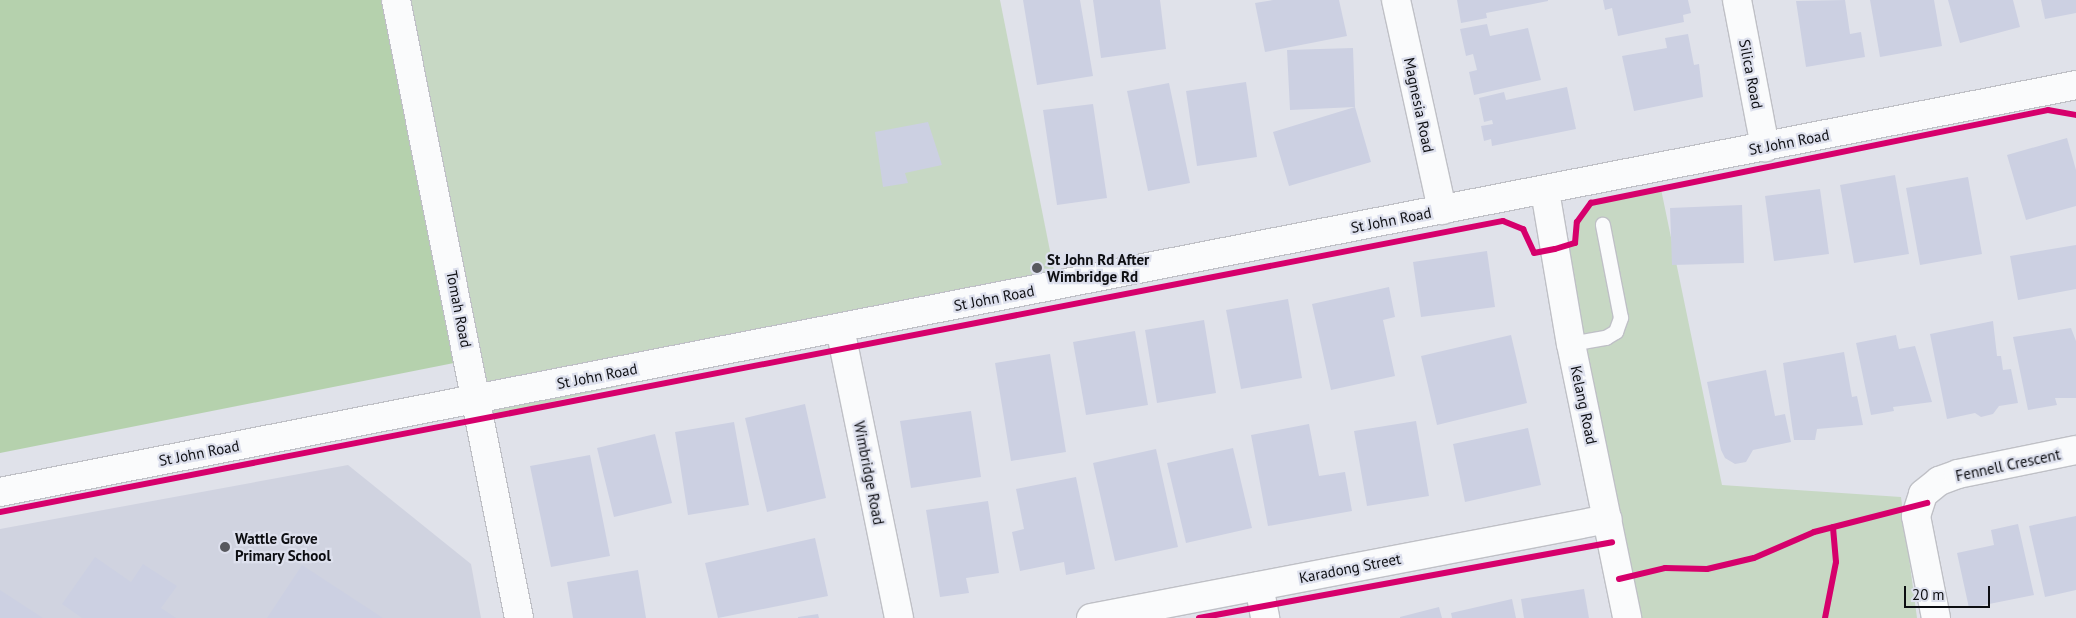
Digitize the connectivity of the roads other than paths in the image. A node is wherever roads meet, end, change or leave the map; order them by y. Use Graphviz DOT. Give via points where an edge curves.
graph roads {
  1 [pos="396,0"];
  2 [pos="1396,0"];
  3 [pos="1737,0"];
  4 [pos="2076,85"];
  5 [pos="1765,147"];
  6 [pos="1545,190"];
  7 [pos="1442,210"];
  8 [pos="1603,225"];
  9 [pos="840,328"];
  10 [pos="1571,344"];
  11 [pos="477,399"];
  12 [pos="2076,450"];
  13 [pos="0,492"];
  14 [pos="1608,519"];
  15 [pos="1259,586"];
  16 [pos="519,618"];
  17 [pos="899,618"];
  18 [pos="1091,618"];
  19 [pos="1265,618"];
  20 [pos="1627,618"];
  21 [pos="1936,618"];
  1 -- 11 [label="street, Tomah Road"];
  2 -- 7 [label="street, Magnesia Road"];
  3 -- 5 [label="street, Silica Road"];
  4 -- 5 [label="street, St John Road"];
  5 -- 6 [label="street, St John Road"];
  6 -- 7 [label="street, St John Road"];
  6 -- 10 [label="street, Kelang Road"];
  7 -- 9 [label="street, St John Road"];
  8 -- 10 [label="lane" via="1621,318 1616,332 1606,338"];
  9 -- 11 [label="street, St John Road"];
  9 -- 17 [label="street, Wimbridge Road"];
  10 -- 14 [label="street, Kelang Road"];
  11 -- 13 [label="street, St John Road"];
  11 -- 16 [label="street, Tomah Road"];
  12 -- 21 [label="street, Fennell Crescent" via="1958,474 1929,487 1923,494 1916,516"];
  14 -- 15 [label="street, Karadong Street"];
  14 -- 20 [label="street, Kelang Road"];
  15 -- 18 [label="street, Karadong Street"];
  15 -- 19 [label="street"];
}
